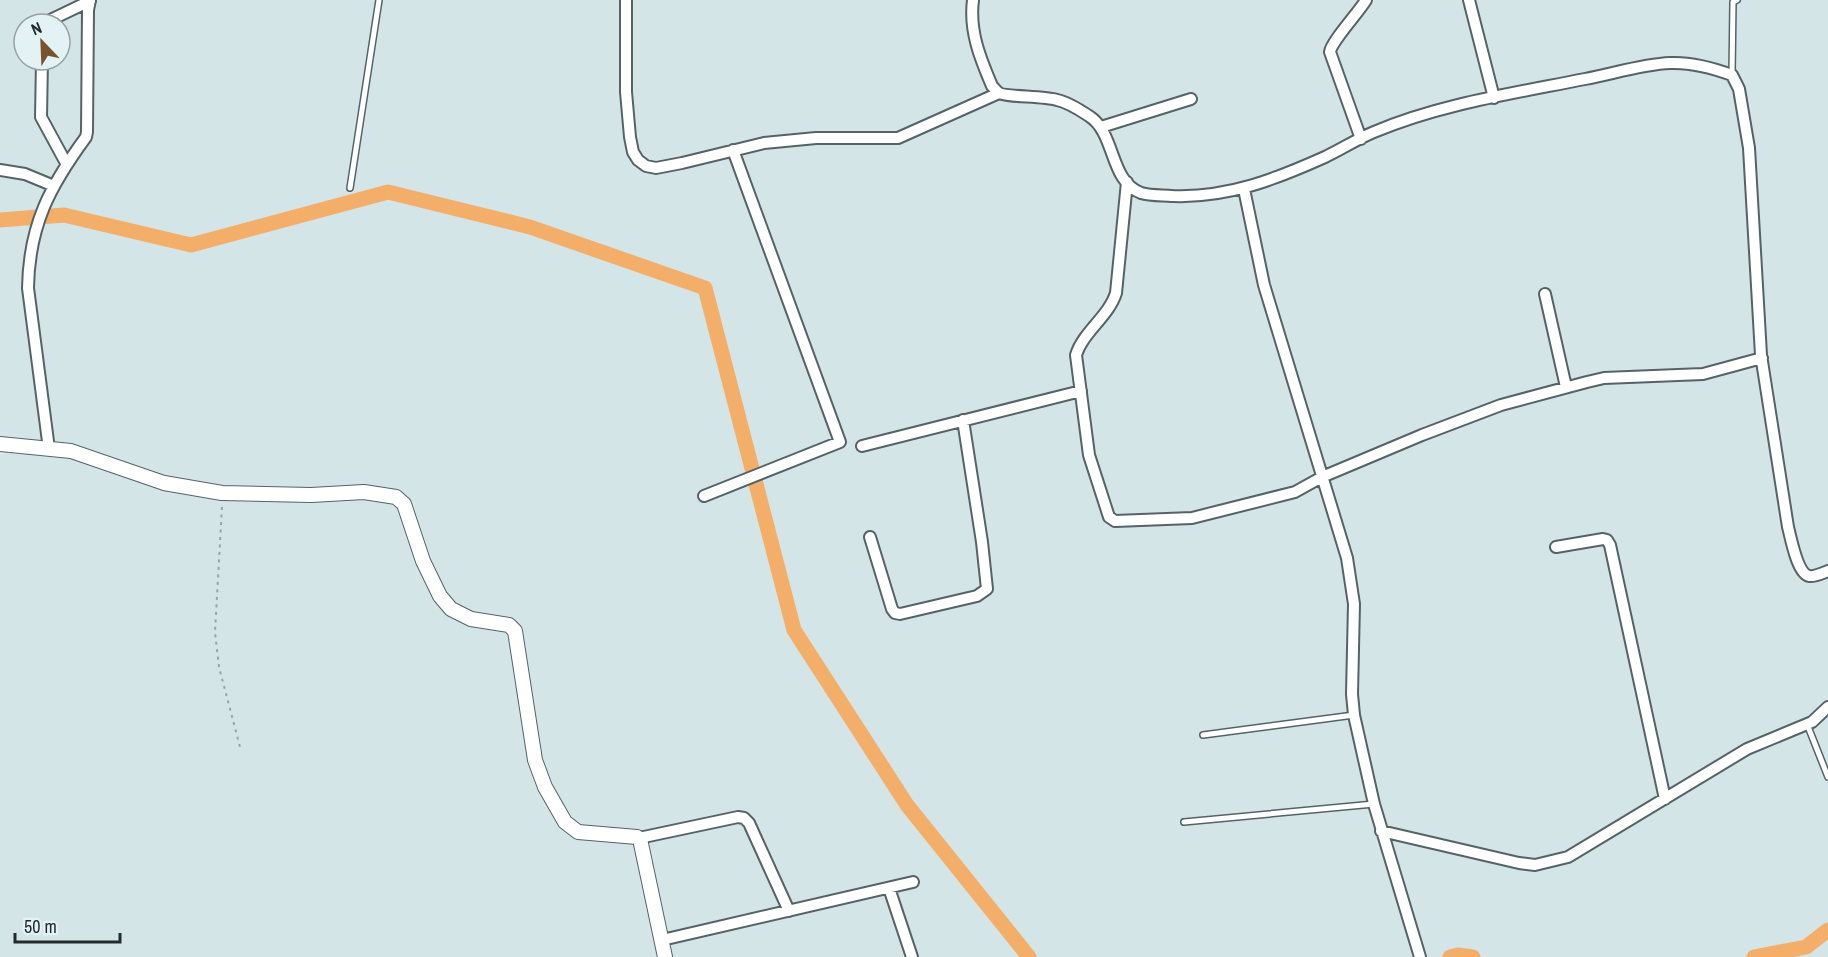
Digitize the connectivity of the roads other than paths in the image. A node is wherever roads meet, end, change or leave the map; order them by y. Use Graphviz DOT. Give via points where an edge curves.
graph roads {
  1 [pos="90,0"];
  2 [pos="379,0"];
  3 [pos="626,0"];
  4 [pos="973,0"];
  5 [pos="1366,0"];
  6 [pos="1469,0"];
  7 [pos="1737,0"];
  8 [pos="66,12"];
  9 [pos="42,72"];
  10 [pos="1732,75"];
  11 [pos="999,93"];
  12 [pos="1494,98"];
  13 [pos="1191,99"];
  14 [pos="1101,127"];
  15 [pos="1360,139"];
  16 [pos="733,150"];
  17 [pos="66,163"];
  18 [pos="0,170"];
  19 [pos="1126,182"];
  20 [pos="54,186"];
  21 [pos="350,188"];
  22 [pos="1244,189"];
  23 [pos="1545,294"];
  24 [pos="1762,358"];
  25 [pos="1566,387"];
  26 [pos="1081,391"];
  27 [pos="963,420"];
  28 [pos="0,444"];
  29 [pos="862,446"];
  30 [pos="49,449"];
  31 [pos="1322,477"];
  32 [pos="704,496"];
  33 [pos="870,537"];
  34 [pos="1556,547"];
  35 [pos="1828,571"];
  36 [pos="1828,707"];
  37 [pos="1354,715"];
  38 [pos="1807,724"];
  39 [pos="1203,735"];
  40 [pos="1828,777"];
  41 [pos="1665,799"];
  42 [pos="1374,804"];
  43 [pos="1184,822"];
  44 [pos="1382,831"];
  45 [pos="639,838"];
  46 [pos="913,882"];
  47 [pos="889,888"];
  48 [pos="789,911"];
  49 [pos="662,940"];
  50 [pos="665,957"];
  51 [pos="912,957"];
  52 [pos="1420,957"];
  1 -- 8 [label="street"];
  1 -- 17 [label="street" via="87,132"];
  2 -- 21 [label="lane"];
  3 -- 16 [label="street" via="628,121 638,160 656,168"];
  4 -- 11 [label="street" via="973,32 992,86"];
  5 -- 15 [label="street" via="1330,52"];
  6 -- 12 [label="street"];
  7 -- 10 [label="lane" via="1733,2"];
  9 -- 17 [label="street" via="41,117"];
  10 -- 12 [label="street" via="1710,67 1670,63"];
  10 -- 24 [label="street" via="1739,89 1749,148"];
  11 -- 14 [label="street" via="1059,100 1090,116"];
  11 -- 16 [label="street" via="898,138 816,138"];
  12 -- 15 [label="street" via="1428,114"];
  13 -- 14 [label="street"];
  14 -- 19 [label="street"];
  15 -- 22 [label="street"];
  16 -- 32 [label="street" via="840,442"];
  17 -- 20 [label="street"];
  18 -- 20 [label="street" via="25,174"];
  19 -- 22 [label="street" via="1152,195 1214,194"];
  19 -- 26 [label="street" via="1116,293 1077,352"];
  20 -- 30 [label="street" via="46,199 28,264"];
  22 -- 31 [label="street" via="1264,285"];
  23 -- 25 [label="street"];
  24 -- 25 [label="street" via="1703,374 1604,378"];
  24 -- 35 [label="street" via="1794,552 1806,574"];
  25 -- 31 [label="street" via="1481,412"];
  26 -- 27 [label="street"];
  26 -- 31 [label="street" via="1090,462 1109,517 1115,521 1192,518 1295,492"];
  27 -- 29 [label="street"];
  27 -- 33 [label="street" via="982,542 985,592 895,613"];
  28 -- 30 [label="street"];
  30 -- 45 [label="street" via="71,451 164,483 222,493 364,492 396,497 404,504 423,561 440,596 451,609 471,619 509,625 515,631 534,760 565,822 578,832"];
  31 -- 37 [label="street" via="1347,558 1353,595"];
  34 -- 41 [label="street" via="1603,539 1610,545"];
  36 -- 38 [label="street"];
  37 -- 39 [label="lane"];
  37 -- 42 [label="street"];
  38 -- 40 [label="lane"];
  38 -- 41 [label="street" via="1747,749"];
  41 -- 44 [label="street" via="1568,857 1535,865"];
  42 -- 43 [label="lane"];
  42 -- 44 [label="street"];
  44 -- 52 [label="street"];
  45 -- 48 [label="street" via="744,818 750,823"];
  45 -- 49 [label="street"];
  46 -- 47 [label="street"];
  47 -- 48 [label="street"];
  47 -- 51 [label="street"];
  48 -- 49 [label="street"];
  49 -- 50 [label="street"];
}
